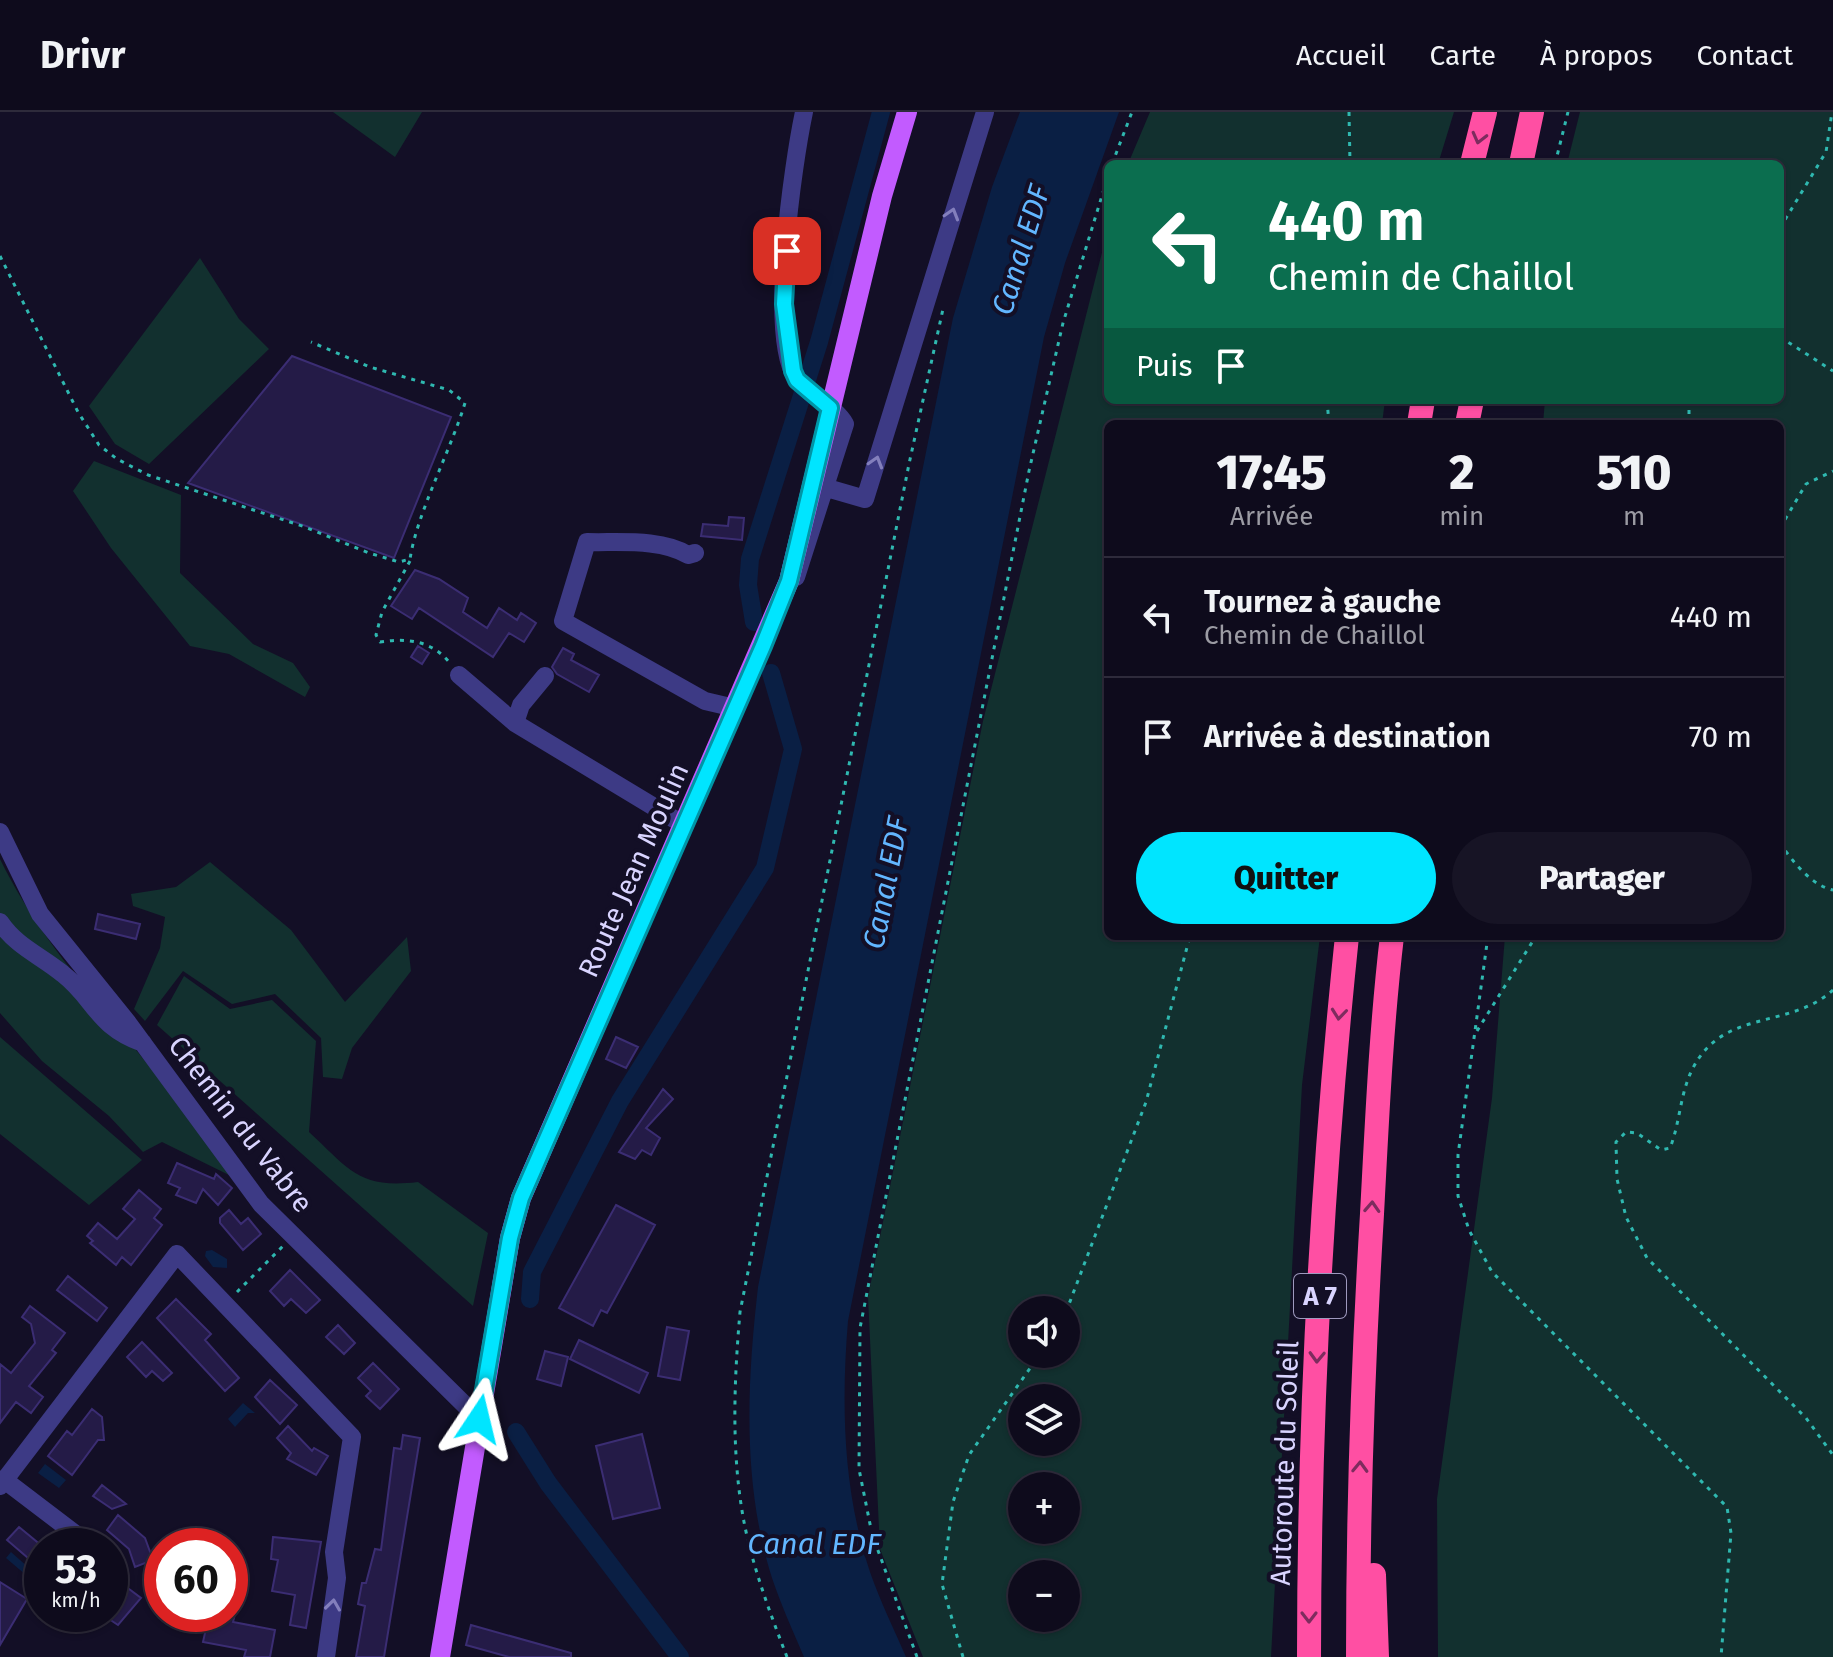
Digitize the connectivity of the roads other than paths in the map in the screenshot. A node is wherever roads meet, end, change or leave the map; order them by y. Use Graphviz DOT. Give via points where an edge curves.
graph roads {
  1 [pos="804,112"];
  2 [pos="907,112"];
  3 [pos="985,112"];
  4 [pos="1485,112"];
  5 [pos="1532,112"];
  6 [pos="1473,160"];
  7 [pos="1522,160"];
  8 [pos="830,408"];
  9 [pos="827,488"];
  10 [pos="695,553"];
  11 [pos="776,612"];
  12 [pos="459,675"];
  13 [pos="545,676"];
  14 [pos="735,708"];
  15 [pos="515,723"];
  16 [pos="684,825"];
  17 [pos="0,832"];
  18 [pos="0,922"];
  19 [pos="1347,940"];
  20 [pos="1392,940"];
  21 [pos="143,1043"];
  22 [pos="479,1419"];
  23 [pos="2,1482"];
  24 [pos="1358,1526"];
  25 [pos="67,1528"];
  26 [pos="326,1657"];
  27 [pos="440,1657"];
  28 [pos="1309,1657"];
  29 [pos="1358,1657"];
  30 [pos="1377,1657"];
  1 -- 8 [label="street" via="789,198 784,304 797,380"];
  2 -- 8 [label="main road, Route Jean Moulin"];
  9 -- 3 [label="street, one-way" via="855,504 865,499"];
  4 -- 6 [label="highway, one-way"];
  5 -- 7 [label="highway"];
  8 -- 9 [label="street" via="845,424"];
  8 -- 11 [label="main road, Route Jean Moulin" via="789,581"];
  9 -- 11 [label="street" via="802,566"];
  10 -- 14 [label="street" via="587,542 563,621 705,701"];
  11 -- 14 [label="main road, Route Jean Moulin"];
  12 -- 15 [label="street"];
  13 -- 15 [label="street" via="521,705"];
  14 -- 16 [label="main road, Route Jean Moulin"];
  15 -- 16 [label="street"];
  16 -- 22 [label="main road, Route Jean Moulin" via="521,1198"];
  17 -- 21 [label="street, Chemin du Vabre" via="40,914"];
  18 -- 21 [label="street" via="12,940 63,974 118,1034"];
  19 -- 28 [label="highway, Autoroute du Soleil / A 7, one-way" via="1321,1273"];
  24 -- 20 [label="highway, A 7, one-way" via="1383,1015"];
  21 -- 22 [label="street, Chemin du Vabre" via="261,1204"];
  22 -- 27 [label="main road, Route Jean Moulin"];
  23 -- 25 [label="street"];
  26 -- 23 [label="street, one-way" via="337,1578 334,1552 352,1437 177,1254"];
  24 -- 29 [label="highway, A 7"];
  24 -- 30 [label="highway" via="1373,1561"];
}
